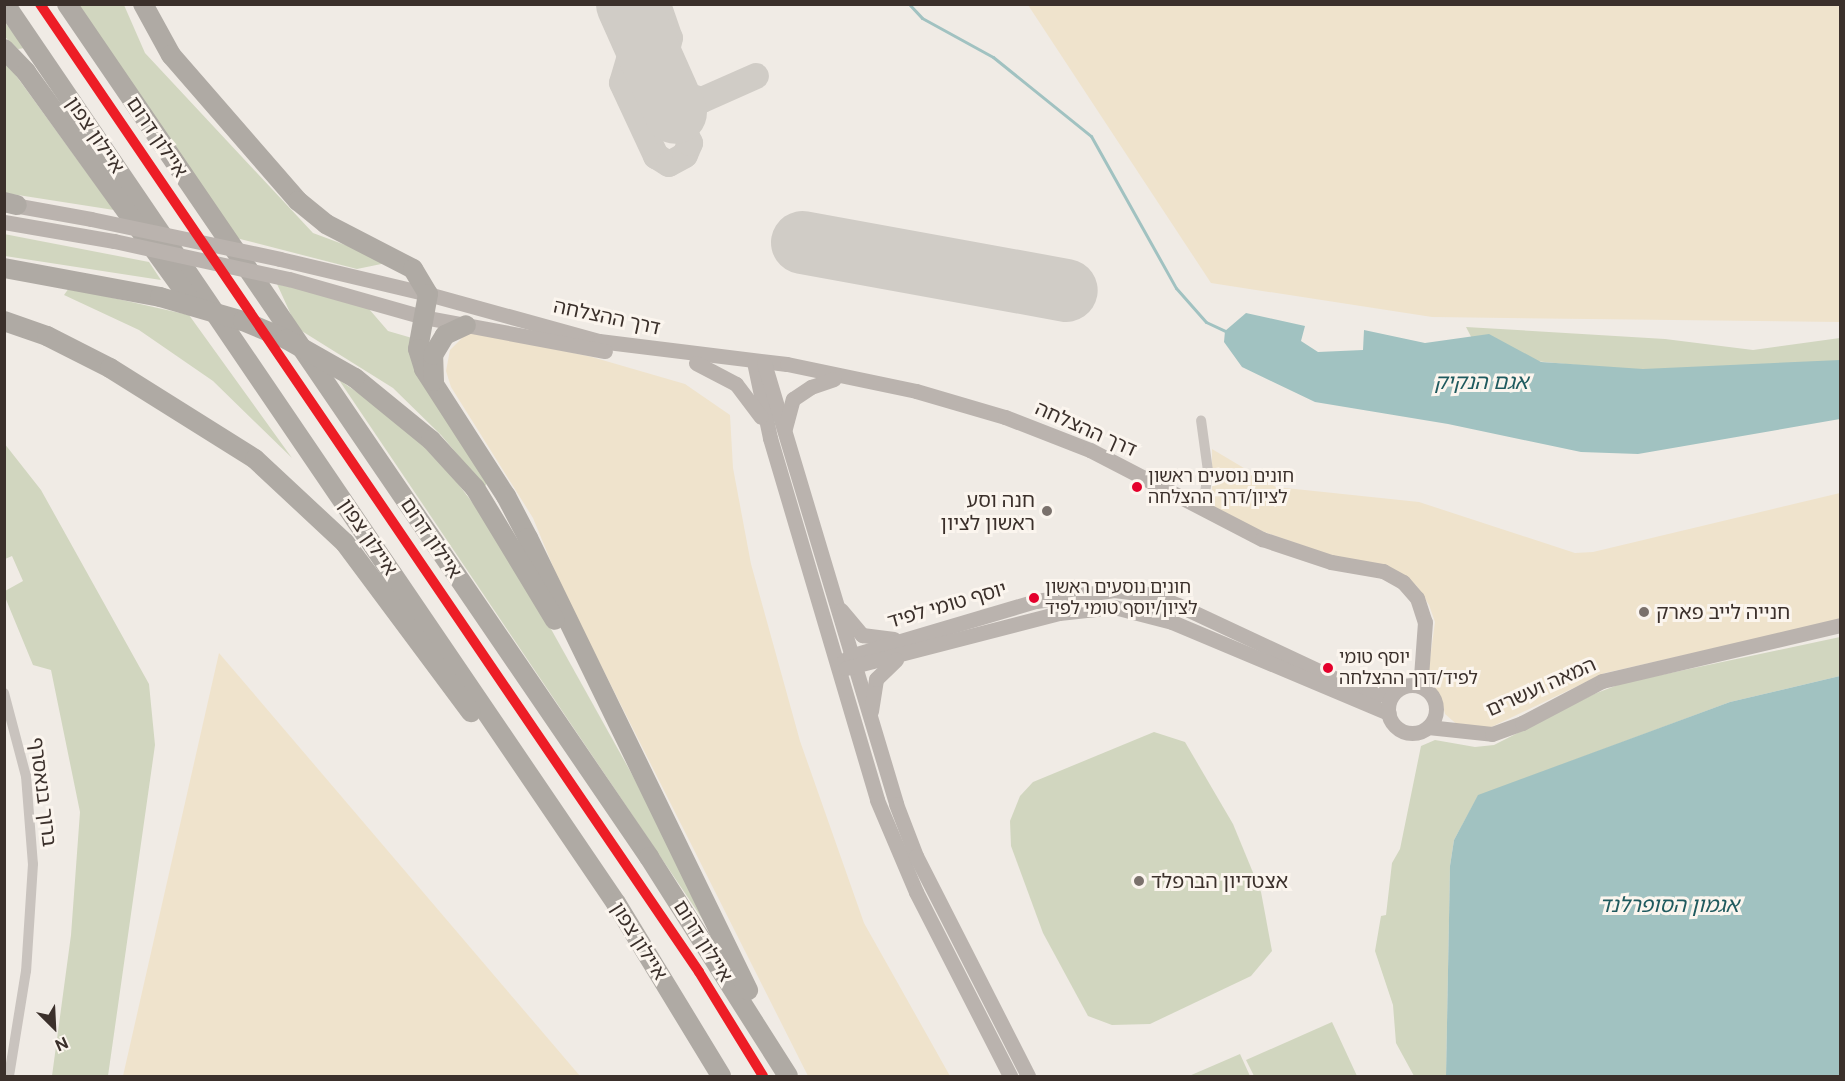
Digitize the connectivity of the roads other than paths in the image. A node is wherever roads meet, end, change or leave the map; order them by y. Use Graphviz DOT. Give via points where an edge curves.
graph roads {
  1 [pos="5,4"];
  2 [pos="67,4"];
  3 [pos="143,4"];
  4 [pos="4,49"];
  5 [pos="9,204"];
  6 [pos="4,222"];
  7 [pos="4,268"];
  8 [pos="428,294"];
  9 [pos="423,317"];
  10 [pos="4,321"];
  11 [pos="465,325"];
  12 [pos="696,363"];
  13 [pos="760,367"];
  14 [pos="834,379"];
  15 [pos="434,383"];
  16 [pos="887,386"];
  17 [pos="1201,420"];
  18 [pos="778,439"];
  19 [pos="336,490"];
  20 [pos="1196,507"];
  21 [pos="1359,568"];
  22 [pos="833,599"];
  23 [pos="1840,625"];
  24 [pos="900,640"];
  25 [pos="900,656"];
  26 [pos="852,662"];
  27 [pos="837,667"];
  28 [pos="1426,689"];
  29 [pos="1398,690"];
  30 [pos="4,693"];
  31 [pos="1436,709"];
  32 [pos="1389,713"];
  33 [pos="871,723"];
  34 [pos="1428,727"];
  35 [pos="1468,734"];
  36 [pos="627,747"];
  37 [pos="616,903"];
  38 [pos="9,1077"];
  39 [pos="721,1077"];
  40 [pos="788,1077"];
  41 [pos="1010,1077"];
  42 [pos="1028,1077"];
  1 -- 19 [label="highway, איילון צפון"];
  2 -- 40 [label="highway, איילון דרום" via="667,884"];
  3 -- 8 [label="highway" via="171,55 298,201 326,224 413,269"];
  4 -- 19 [label="highway" via="26,72 297,447"];
  5 -- 8 [label="street, דרך ההצלחה, bridge"];
  6 -- 9 [label="street, דרך ההצלחה, bridge" via="289,279"];
  7 -- 36 [label="highway, bridge" via="160,297 243,321 286,339 355,378 418,429 475,488"];
  8 -- 9 [label="highway"];
  8 -- 13 [label="street, דרך ההצלחה" via="599,341"];
  9 -- 11 [label="street, דרך ההצלחה"];
  9 -- 15 [label="highway" via="418,349"];
  10 -- 37 [label="highway" via="47,336 110,368 255,459 306,502 368,572"];
  11 -- 12 [label="street, דרך ההצלחה" via="593,350"];
  11 -- 15 [label="highway" via="445,335 433,355"];
  12 -- 13 [label="street, דרך ההצלחה"];
  12 -- 18 [label="street" via="736,384"];
  13 -- 14 [label="street, דרך ההצלחה"];
  13 -- 16 [label="street, דרך ההצלחה"];
  13 -- 18 [label="street"];
  14 -- 16 [label="street, דרך ההצלחה"];
  14 -- 18 [label="street" via="793,399"];
  15 -- 36 [label="highway" via="512,507"];
  16 -- 20 [label="street, דרך ההצלחה" via="955,401 1064,439"];
  17 -- 20 [label="street" via="1208,471 1205,493"];
  18 -- 22 [label="street"];
  18 -- 27 [label="street"];
  19 -- 37 [label="highway, איילון צפון"];
  20 -- 21 [label="street, דרך ההצלחה" via="1262,539"];
  21 -- 28 [label="street, דרך ההצלחה" via="1395,577 1417,598 1425,622 1421,676"];
  21 -- 29 [label="street, דרך ההצלחה" via="1397,591 1411,610 1417,648"];
  22 -- 24 [label="street" via="861,635"];
  22 -- 26 [label="street"];
  23 -- 35 [label="street, המאה ועשרים" via="1621,675 1586,688 1506,729"];
  24 -- 26 [label="street, יוסף טומי לפיד"];
  24 -- 29 [label="street, יוסף טומי לפיד" via="1054,597 1096,590 1135,591 1178,605 1368,694"];
  25 -- 26 [label="street, יוסף טומי לפיד"];
  25 -- 32 [label="street, יוסף טומי לפיד" via="1059,612 1114,607 1172,622"];
  25 -- 33 [label="street" via="876,679"];
  26 -- 27 [label="street, יוסף טומי לפיד"];
  26 -- 33 [label="street"];
  27 -- 41 [label="street" via="893,844"];
  28 -- 29 [label="street"];
  28 -- 31 [label="street"];
  29 -- 32 [label="street"];
  30 -- 38 [label="street, ברוך בנאסרף" via="26,776 33,864 26,971"];
  31 -- 34 [label="street"];
  31 -- 35 [label="street, המאה ועשרים"];
  32 -- 34 [label="street" via="1403,731 1419,732"];
  33 -- 42 [label="street" via="916,856"];
  34 -- 35 [label="street, המאה ועשרים"];
  36 -- 40 [label="highway"];
  37 -- 39 [label="highway, איילון צפון"];
}
